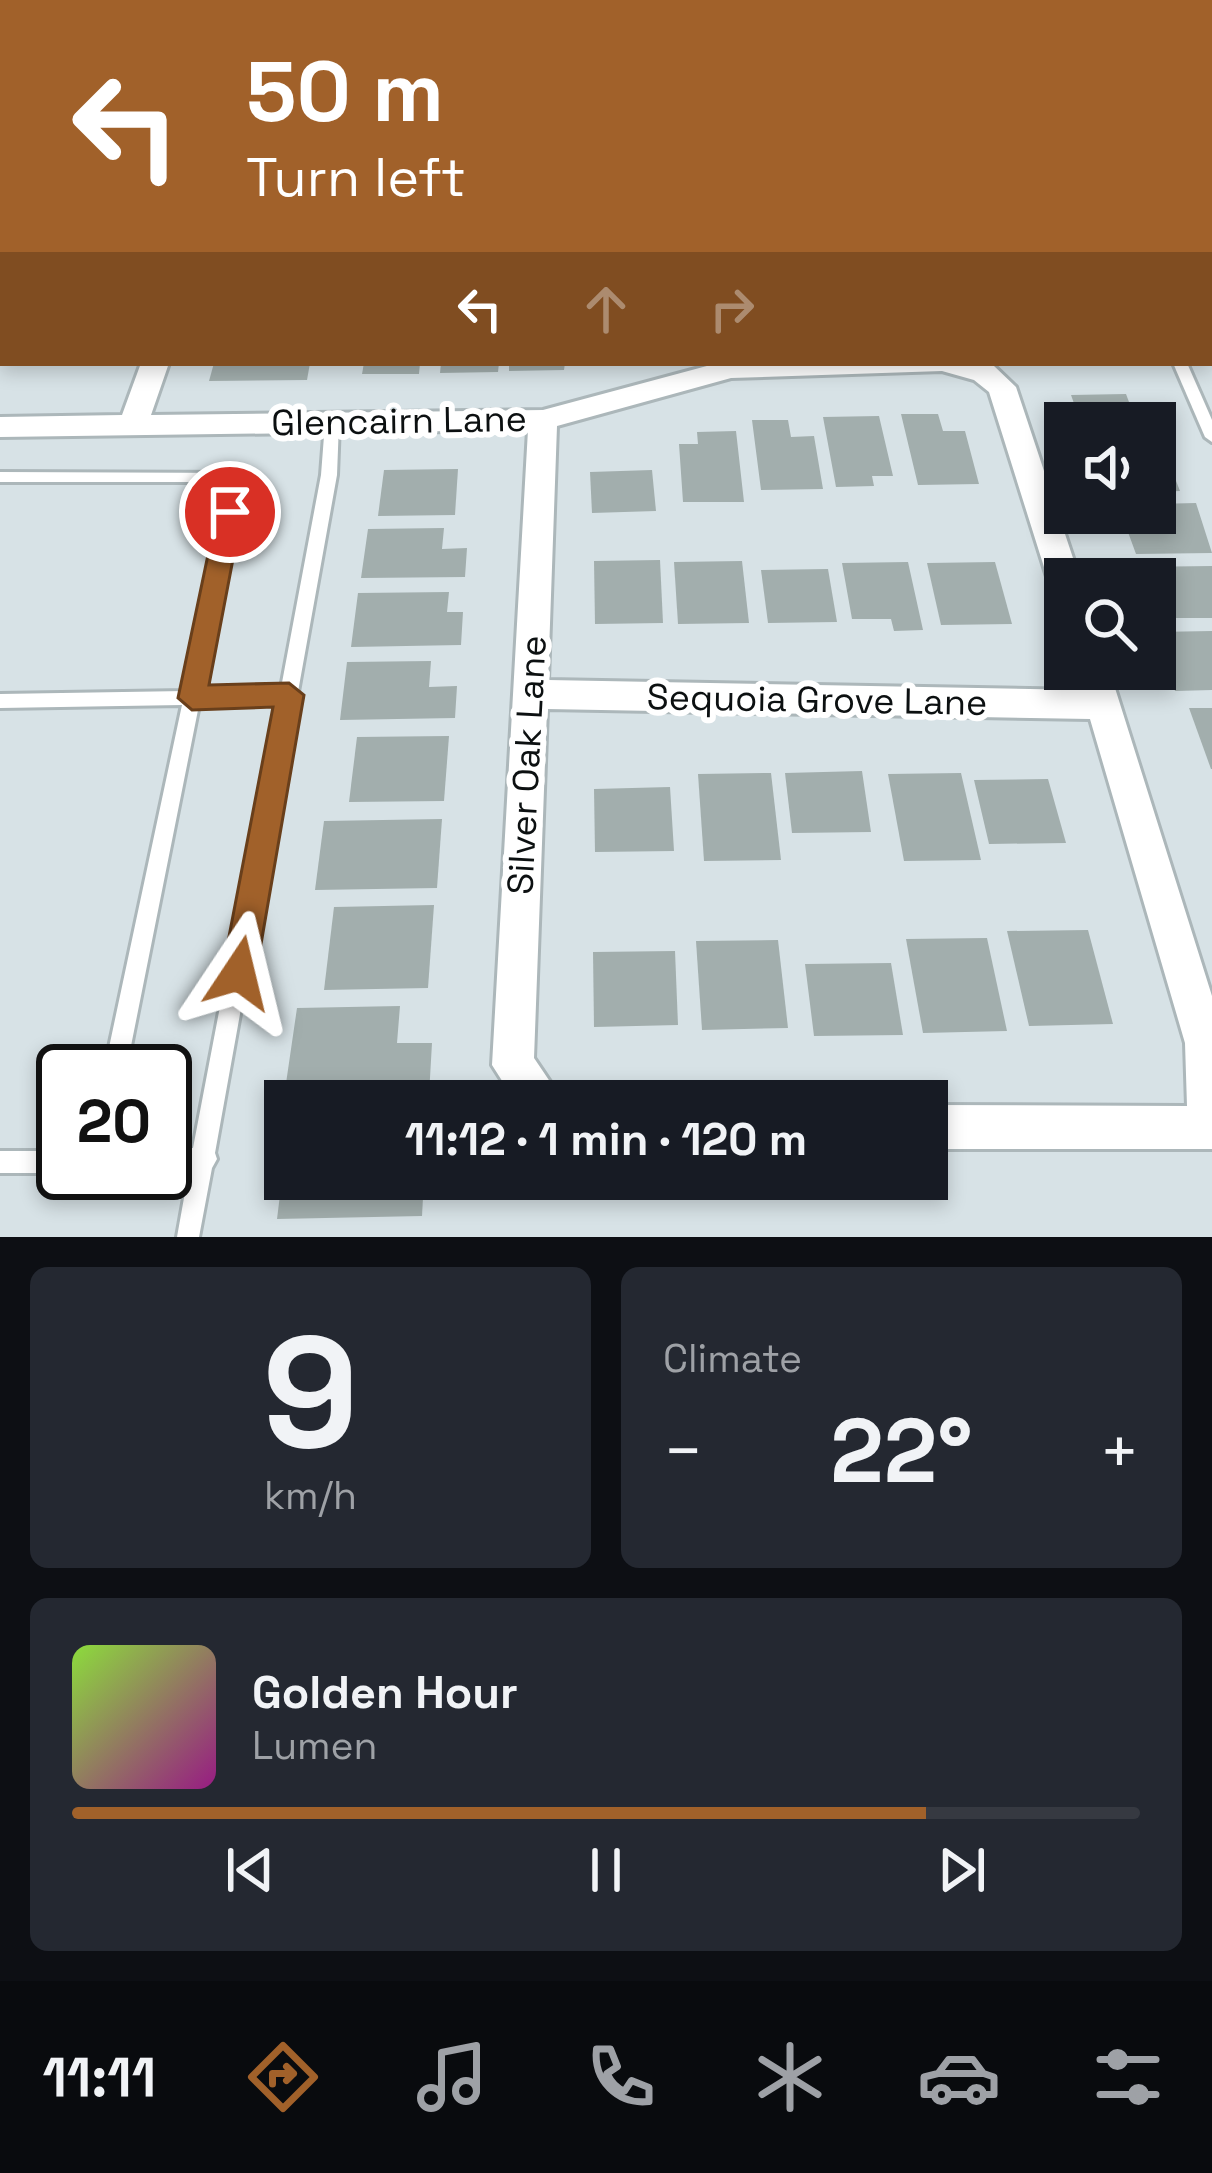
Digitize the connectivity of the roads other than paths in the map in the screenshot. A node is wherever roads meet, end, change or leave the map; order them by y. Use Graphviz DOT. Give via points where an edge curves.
graph roads {
  1 [pos="154,366"];
  2 [pos="729,366"];
  3 [pos="960,366"];
  4 [pos="1181,366"];
  5 [pos="543,420"];
  6 [pos="332,423"];
  7 [pos="133,425"];
  8 [pos="0,428"];
  9 [pos="1212,437"];
  10 [pos="0,477"];
  11 [pos="1057,558"];
  12 [pos="1044,688"];
  13 [pos="1099,690"];
  14 [pos="530,694"];
  15 [pos="289,695"];
  16 [pos="192,698"];
  17 [pos="0,700"];
  18 [pos="121,1044"];
  19 [pos="525,1080"];
  20 [pos="948,1127"];
  21 [pos="192,1159"];
  22 [pos="206,1159"];
  23 [pos="0,1162"];
  24 [pos="36,1162"];
  25 [pos="188,1237"];
  1 -- 7 [label="street"];
  2 -- 5 [label="street, Glencairn Lane"];
  3 -- 11 [label="street" via="1002,387"];
  4 -- 9 [label="lane"];
  5 -- 6 [label="street, Glencairn Lane"];
  5 -- 14 [label="street, Silver Oak Lane"];
  6 -- 7 [label="street, Glencairn Lane"];
  6 -- 15 [label="lane"];
  7 -- 8 [label="street, Glencairn Lane"];
  10 -- 16 [label="lane" via="237,477"];
  12 -- 14 [label="street, Sequoia Grove Lane"];
  13 -- 20 [label="street" via="1206,1042 1209,1128"];
  14 -- 19 [label="street, Silver Oak Lane" via="513,1065"];
  15 -- 16 [label="lane"];
  15 -- 22 [label="lane"];
  16 -- 17 [label="lane"];
  16 -- 18 [label="lane"];
  21 -- 22 [label="lane"];
  22 -- 25 [label="lane"];
  23 -- 24 [label="lane"];
}
